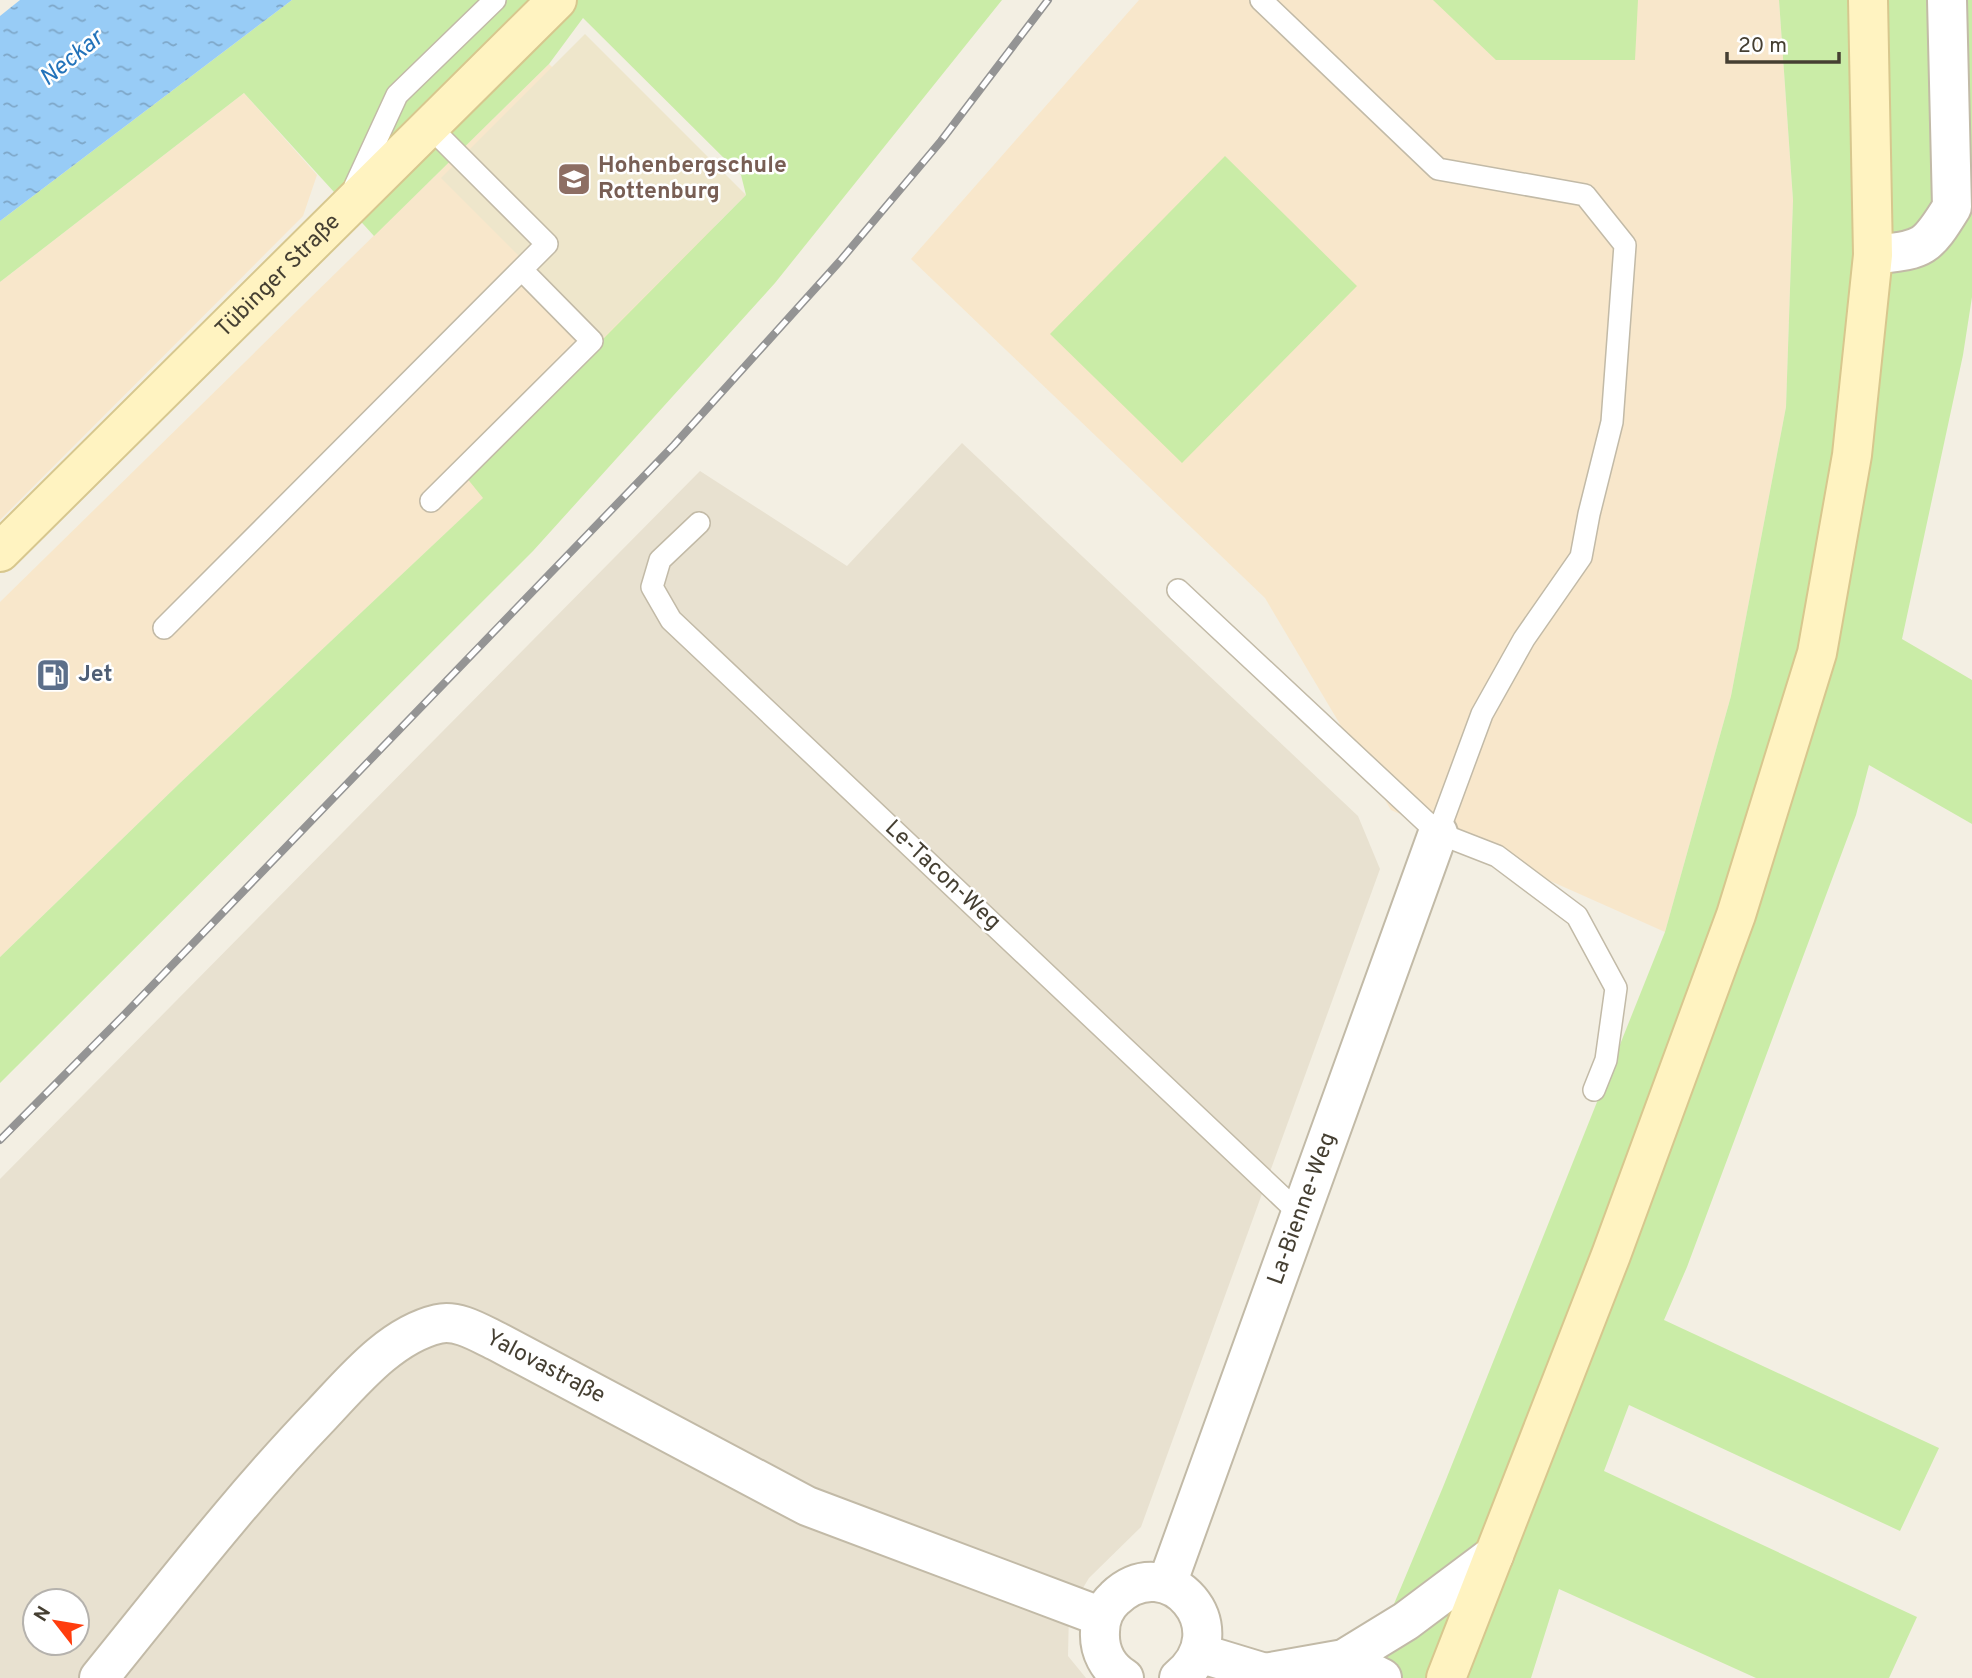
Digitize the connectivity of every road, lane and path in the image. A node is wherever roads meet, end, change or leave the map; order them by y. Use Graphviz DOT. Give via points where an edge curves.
graph roads {
  1 [pos="495,0"];
  2 [pos="557,0"];
  3 [pos="1261,0"];
  4 [pos="1868,0"];
  5 [pos="1947,0"];
  6 [pos="430,127"];
  7 [pos="343,213"];
  8 [pos="1873,255"];
  9 [pos="522,270"];
  10 [pos="431,500"];
  11 [pos="699,523"];
  12 [pos="0,552"];
  13 [pos="1178,590"];
  14 [pos="164,628"];
  15 [pos="1438,833"];
  16 [pos="1594,1090"];
  17 [pos="1300,1214"];
  18 [pos="1494,1555"];
  19 [pos="1167,1584"];
  20 [pos="1102,1617"];
  21 [pos="1344,1659"];
  22 [pos="1189,1665"];
  23 [pos="1268,1675"];
  24 [pos="99,1678"];
  25 [pos="1124,1678"];
  26 [pos="1382,1678"];
  27 [pos="1446,1678"];
  1 -- 7 [label="lane" via="397,94"];
  2 -- 6 [label="main road, Tübinger Straße"];
  3 -- 15 [label="lane" via="1438,169 1585,195 1625,245 1612,422 1581,557 1524,639 1482,714"];
  4 -- 8 [label="main road"];
  5 -- 8 [label="street" via="1952,207 1935,235 1917,249"];
  6 -- 7 [label="main road, Tübinger Straße"];
  6 -- 9 [label="lane" via="547,244"];
  7 -- 12 [label="main road, Tübinger Straße"];
  8 -- 18 [label="main road" via="1852,455 1816,653 1736,915"];
  9 -- 10 [label="lane" via="592,341"];
  9 -- 14 [label="lane"];
  11 -- 17 [label="lane, Le-Tacon-Weg" via="660,560 652,587 671,620"];
  13 -- 15 [label="lane"];
  15 -- 16 [label="lane" via="1497,856 1577,916 1616,988 1606,1060"];
  15 -- 17 [label="street, La-Bienne-Weg"];
  17 -- 19 [label="street, La-Bienne-Weg"];
  18 -- 21 [label="street" via="1406,1621"];
  18 -- 27 [label="main road"];
  19 -- 20 [label="street" via="1129,1587 1110,1602"];
  19 -- 22 [label="street" via="1179,1590 1199,1613 1203,1641"];
  20 -- 24 [label="street, Yalovastraße" via="807,1506 498,1342 469,1328 441,1323 387,1350 339,1396 271,1467"];
  20 -- 25 [label="street" via="1102,1653"];
  21 -- 23 [label="street"];
  21 -- 26 [label="street"];
  22 -- 23 [label="street"];
}
